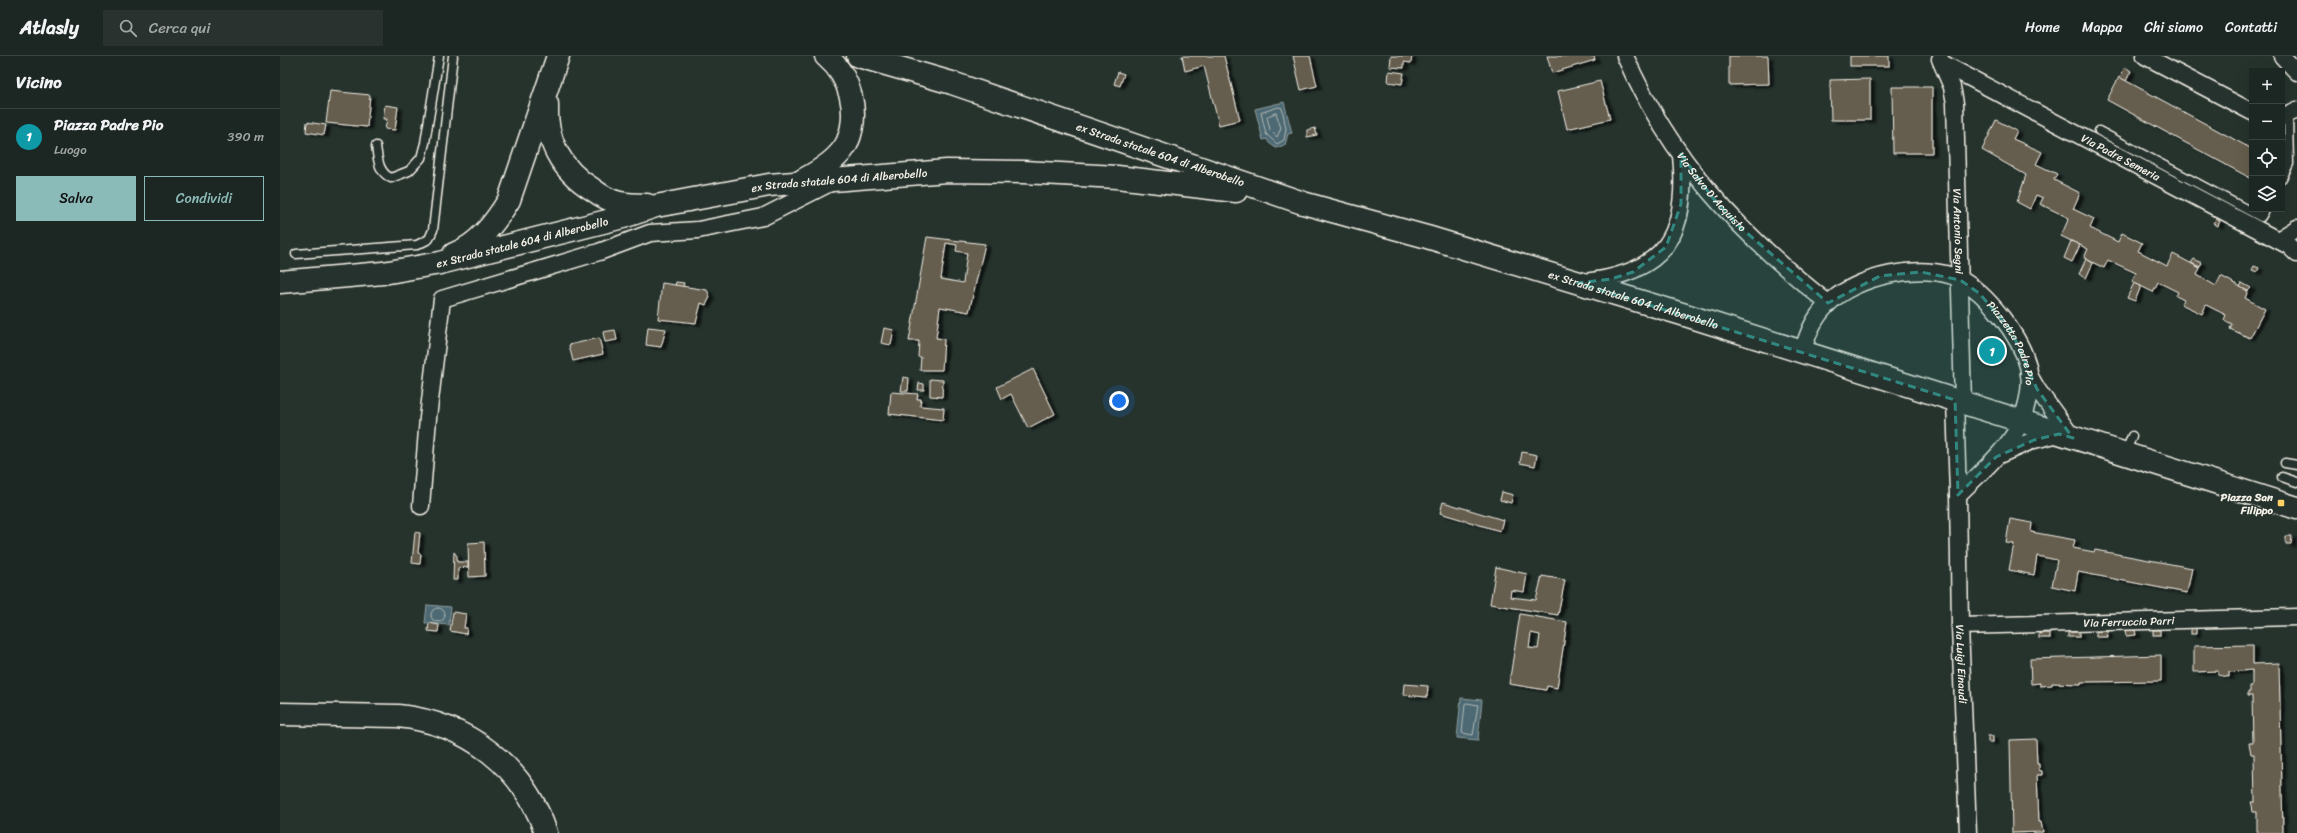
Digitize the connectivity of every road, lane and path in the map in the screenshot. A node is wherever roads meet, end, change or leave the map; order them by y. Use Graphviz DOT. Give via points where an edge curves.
graph roads {
  1 [pos="439,56"];
  2 [pos="453,56"];
  3 [pos="558,56"];
  4 [pos="826,56"];
  5 [pos="858,56"];
  6 [pos="1625,56"];
  7 [pos="2145,56"];
  8 [pos="2282,56"];
  9 [pos="1940,59"];
  10 [pos="2297,72"];
  11 [pos="548,92"];
  12 [pos="2249,110"];
  13 [pos="2289,114"];
  14 [pos="2099,132"];
  15 [pos="376,146"];
  16 [pos="1681,154"];
  17 [pos="2283,176"];
  18 [pos="838,179"];
  19 [pos="798,182"];
  20 [pos="1302,203"];
  21 [pos="656,206"];
  22 [pos="2249,210"];
  23 [pos="2252,212"];
  24 [pos="2264,212"];
  25 [pos="2297,228"];
  26 [pos="2278,240"];
  27 [pos="296,254"];
  28 [pos="2297,254"];
  29 [pos="383,273"];
  30 [pos="1960,280"];
  31 [pos="282,282"];
  32 [pos="1578,282"];
  33 [pos="1828,304"];
  34 [pos="1802,352"];
  35 [pos="2029,373"];
  36 [pos="1959,401"];
  37 [pos="2021,421"];
  38 [pos="2066,436"];
  39 [pos="1996,457"];
  40 [pos="2285,463"];
  41 [pos="2297,465"];
  42 [pos="2282,478"];
  43 [pos="2297,482"];
  44 [pos="1958,495"];
  45 [pos="421,506"];
  46 [pos="2297,508"];
  47 [pos="2297,617"];
  48 [pos="1960,626"];
  49 [pos="280,714"];
  50 [pos="546,833"];
  51 [pos="1968,833"];
  1 -- 15 [label="lane" via="421,158 409,171 391,178 384,175 379,165"];
  2 -- 27 [label="lane" via="433,230 429,239 417,245"];
  3 -- 11 [label="main road, ex Strada statale 604 di Alberobello"];
  4 -- 19 [label="main road" via="843,76 851,95 853,115 846,143 830,162 815,174"];
  5 -- 20 [label="main road, ex Strada statale 604 di Alberobello" via="952,83"];
  6 -- 16 [label="street, Via Salvo D'Acquisto" via="1640,89"];
  7 -- 12 [label="street"];
  8 -- 10 [label="street"];
  9 -- 26 [label="street, Via Padre Semeria"];
  9 -- 30 [label="street, Via Antonio Segni" via="1952,87 1955,103"];
  11 -- 21 [label="main road" via="546,116 553,146 562,163 578,181 619,203"];
  11 -- 29 [label="main road, ex Strada statale 604 di Alberobello" via="516,186 496,221 483,235 459,252 418,266"];
  13 -- 17 [label="lane" via="2289,164"];
  14 -- 22 [label="lane"];
  16 -- 32 [label="street" via="1681,204 1677,222 1666,247 1633,272 1611,279"];
  16 -- 33 [label="street, Via Salvo D'Acquisto" via="1712,197 1740,227"];
  18 -- 19 [label="main road, ex Strada statale 604 di Alberobello"];
  18 -- 20 [label="main road, ex Strada statale 604 di Alberobello" via="947,171 1117,177 1216,187"];
  18 -- 45 [label="street" via="763,217 698,230 650,233 599,252 442,299"];
  19 -- 21 [label="main road, ex Strada statale 604 di Alberobello" via="761,186"];
  20 -- 32 [label="main road, ex Strada statale 604 di Alberobello"];
  21 -- 29 [label="main road, ex Strada statale 604 di Alberobello" via="480,254"];
  23 -- 24 [label="lane" via="2262,217"];
  25 -- 26 [label="street"];
  26 -- 28 [label="street, Via Padre Semeria"];
  29 -- 31 [label="main road, ex Strada statale 604 di Alberobello"];
  30 -- 33 [label="street, Piazzetta Padre Pio" via="1947,274 1921,272 1880,276 1856,286"];
  30 -- 35 [label="street, Piazzetta Padre Pio" via="1979,293 2011,330 2021,347"];
  30 -- 36 [label="street, Via Antonio Segni"];
  32 -- 34 [label="main road, ex Strada statale 604 di Alberobello"];
  33 -- 34 [label="street, Piazzetta Padre Pio" via="1813,322"];
  34 -- 36 [label="main road, ex Strada statale 604 di Alberobello"];
  35 -- 37 [label="street, Piazzetta Padre Pio" via="2030,384"];
  35 -- 38 [label="street"];
  36 -- 37 [label="main road, ex Strada statale 604 di Alberobello"];
  36 -- 44 [label="street, Via Luigi Einaudi"];
  37 -- 38 [label="main road, ex Strada statale 604 di Alberobello"];
  37 -- 39 [label="street"];
  38 -- 39 [label="street" via="2034,440"];
  38 -- 46 [label="main road, ex Strada statale 604 di Alberobello" via="2128,445"];
  39 -- 44 [label="street"];
  40 -- 41 [label="lane"];
  42 -- 43 [label="lane"];
  44 -- 48 [label="street, Via Luigi Einaudi"];
  47 -- 48 [label="street, Via Ferruccio Parri"];
  48 -- 51 [label="street, Via Luigi Einaudi"];
  49 -- 50 [label="main road" via="413,717 445,726 488,750 509,768 534,802"];
}
